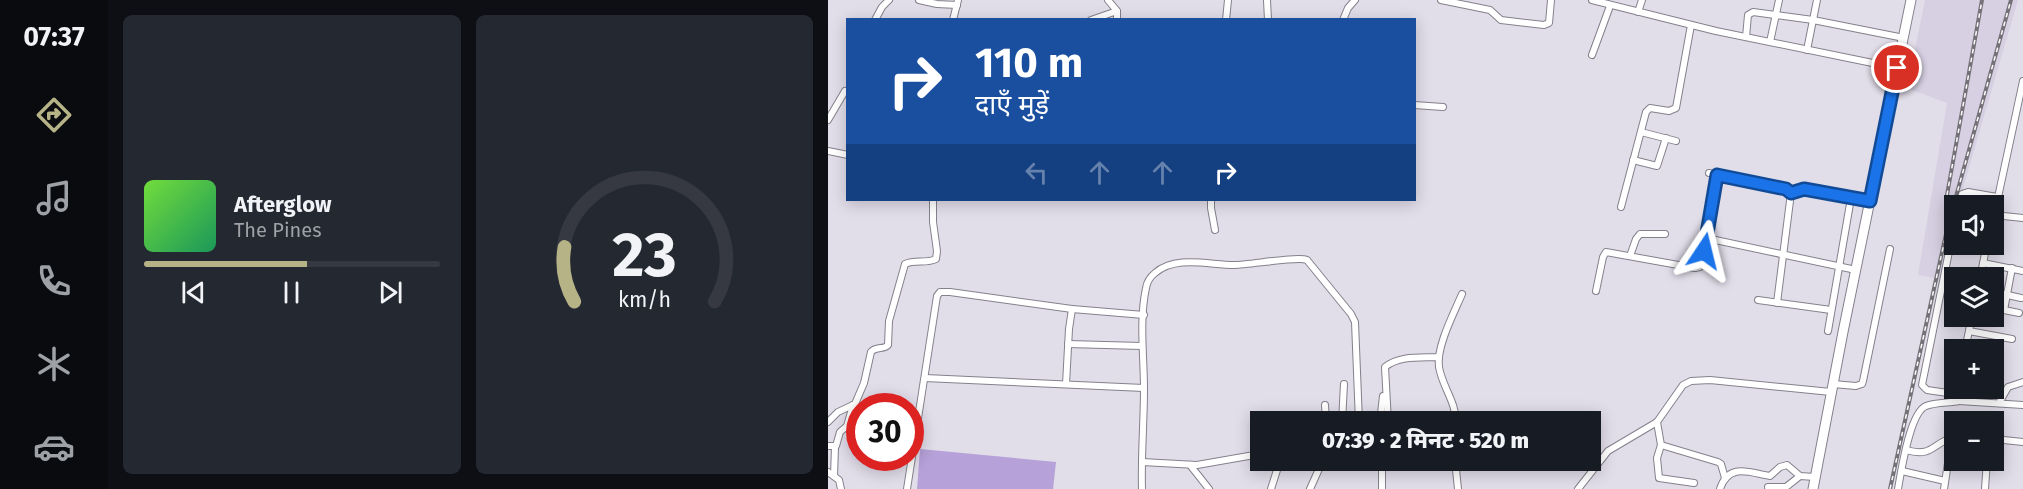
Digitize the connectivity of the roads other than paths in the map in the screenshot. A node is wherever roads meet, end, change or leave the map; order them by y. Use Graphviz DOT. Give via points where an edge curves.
graph roads {
  1 [pos="889,0"];
  2 [pos="919,0"];
  3 [pos="1108,0"];
  4 [pos="1228,0"];
  5 [pos="1267,0"];
  6 [pos="1355,0"];
  7 [pos="1441,0"];
  8 [pos="1551,0"];
  9 [pos="1592,0"];
  10 [pos="1642,0"];
  11 [pos="1779,0"];
  12 [pos="1817,0"];
  13 [pos="1911,0"];
  14 [pos="958,3"];
  15 [pos="1613,4"];
  16 [pos="1117,11"];
  17 [pos="1638,12"];
  18 [pos="1776,15"];
  19 [pos="876,18"];
  20 [pos="954,18"];
  21 [pos="1097,18"];
  22 [pos="1117,18"];
  23 [pos="1226,18"];
  24 [pos="1268,18"];
  25 [pos="1344,18"];
  26 [pos="1813,20"];
  27 [pos="1691,25"];
  28 [pos="1746,37"];
  29 [pos="1904,38"];
  30 [pos="1770,42"];
  31 [pos="1807,50"];
  32 [pos="1592,55"];
  33 [pos="1897,68"];
  34 [pos="2023,81"];
  35 [pos="844,91"];
  36 [pos="1416,105"];
  37 [pos="1443,107"];
  38 [pos="828,120"];
  39 [pos="1641,132"];
  40 [pos="1666,138"];
  41 [pos="1676,141"];
  42 [pos="828,151"];
  43 [pos="846,155"];
  44 [pos="1633,160"];
  45 [pos="1709,173"];
  46 [pos="1717,175"];
  47 [pos="1791,193"];
  48 [pos="1962,195"];
  49 [pos="1985,195"];
  50 [pos="1997,195"];
  51 [pos="1851,198"];
  52 [pos="933,201"];
  53 [pos="1211,201"];
  54 [pos="1870,201"];
  55 [pos="1621,207"];
  56 [pos="2004,216"];
  57 [pos="2023,218"];
  58 [pos="1215,230"];
  59 [pos="1665,234"];
  60 [pos="1706,238"];
  61 [pos="1890,249"];
  62 [pos="1784,255"];
  63 [pos="1948,255"];
  64 [pos="1985,255"];
  65 [pos="1630,256"];
  66 [pos="1983,263"];
  67 [pos="1839,266"];
  68 [pos="1982,267"];
  69 [pos="2012,268"];
  70 [pos="1856,270"];
  71 [pos="2023,271"];
  72 [pos="1596,291"];
  73 [pos="1462,294"];
  74 [pos="2004,294"];
  75 [pos="2007,295"];
  76 [pos="2021,298"];
  77 [pos="1758,300"];
  78 [pos="1777,303"];
  79 [pos="1072,309"];
  80 [pos="1831,310"];
  81 [pos="2004,310"];
  82 [pos="2019,313"];
  83 [pos="1144,315"];
  84 [pos="1970,327"];
  85 [pos="1828,330"];
  86 [pos="1969,331"];
  87 [pos="1967,339"];
  88 [pos="2012,339"];
  89 [pos="1068,344"];
  90 [pos="1142,346"];
  91 [pos="1439,357"];
  92 [pos="925,378"];
  93 [pos="2023,382"];
  94 [pos="1066,384"];
  95 [pos="1344,384"];
  96 [pos="1385,384"];
  97 [pos="1144,388"];
  98 [pos="1832,388"];
  99 [pos="1944,391"];
  100 [pos="859,393"];
  101 [pos="1959,401"];
  102 [pos="1999,403"];
  103 [pos="1325,405"];
  104 [pos="2023,405"];
  105 [pos="846,408"];
  106 [pos="1325,411"];
  107 [pos="1343,411"];
  108 [pos="1359,411"];
  109 [pos="1381,411"];
  110 [pos="1387,411"];
  111 [pos="1454,411"];
  112 [pos="828,422"];
  113 [pos="1657,422"];
  114 [pos="846,427"];
  115 [pos="2004,440"];
  116 [pos="1944,442"];
  117 [pos="2023,442"];
  118 [pos="1661,445"];
  119 [pos="832,447"];
  120 [pos="1906,450"];
  121 [pos="1250,456"];
  122 [pos="1142,462"];
  123 [pos="1190,465"];
  124 [pos="1277,471"];
  125 [pos="1318,471"];
  126 [pos="1382,471"];
  127 [pos="1456,471"];
  128 [pos="1902,471"];
  129 [pos="1947,471"];
  130 [pos="1986,471"];
  131 [pos="831,474"];
  132 [pos="1800,476"];
  133 [pos="1815,477"];
  134 [pos="1725,478"];
  135 [pos="1945,481"];
  136 [pos="1694,483"];
  137 [pos="1768,487"];
  138 [pos="841,489"];
  139 [pos="907,489"];
  140 [pos="1142,489"];
  141 [pos="1209,489"];
  142 [pos="1271,489"];
  143 [pos="1310,489"];
  144 [pos="1382,489"];
  145 [pos="1458,489"];
  146 [pos="1578,489"];
  147 [pos="1720,489"];
  148 [pos="1814,489"];
  149 [pos="1898,489"];
  150 [pos="1944,489"];
  151 [pos="1985,489"];
  1 -- 19 [label="street"];
  2 -- 14 [label="street"];
  3 -- 16 [label="street"];
  4 -- 23 [label="street"];
  5 -- 24 [label="street"];
  6 -- 25 [label="street"];
  7 -- 8 [label="street" via="1490,10 1501,20 1544,25 1549,21"];
  9 -- 15 [label="street"];
  10 -- 17 [label="street"];
  11 -- 18 [label="street"];
  12 -- 26 [label="street"];
  13 -- 29 [label="highway"];
  14 -- 20 [label="street"];
  15 -- 17 [label="street"];
  15 -- 32 [label="street"];
  16 -- 21 [label="street"];
  16 -- 22 [label="street"];
  17 -- 27 [label="street"];
  18 -- 26 [label="street"];
  18 -- 28 [label="street" via="1750,12"];
  18 -- 30 [label="street"];
  26 -- 29 [label="street"];
  26 -- 31 [label="street"];
  27 -- 28 [label="street"];
  27 -- 39 [label="street" via="1676,108 1648,109"];
  28 -- 30 [label="street"];
  29 -- 33 [label="highway"];
  30 -- 31 [label="street"];
  31 -- 33 [label="street"];
  33 -- 54 [label="highway"];
  34 -- 50 [label="street"];
  35 -- 38 [label="street"];
  36 -- 37 [label="street"];
  39 -- 40 [label="street"];
  39 -- 44 [label="street"];
  40 -- 41 [label="street"];
  40 -- 44 [label="street" via="1658,166"];
  42 -- 43 [label="street"];
  44 -- 55 [label="street"];
  45 -- 46 [label="street"];
  46 -- 47 [label="street"];
  46 -- 60 [label="street"];
  47 -- 51 [label="street" via="1804,189"];
  47 -- 62 [label="street"];
  48 -- 49 [label="street"];
  51 -- 54 [label="street"];
  51 -- 67 [label="street"];
  52 -- 100 [label="street" via="937,256 930,262 905,264 889,321 888,345 871,352"];
  53 -- 58 [label="street"];
  54 -- 70 [label="highway"];
  56 -- 57 [label="street"];
  59 -- 65 [label="street" via="1641,234"];
  60 -- 62 [label="street"];
  60 -- 65 [label="street" via="1698,268"];
  61 -- 98 [label="street" via="1862,384"];
  62 -- 67 [label="street"];
  62 -- 78 [label="street"];
  63 -- 99 [label="street" via="1922,385 1928,390"];
  64 -- 66 [label="street"];
  65 -- 72 [label="street" via="1604,254"];
  66 -- 68 [label="street"];
  66 -- 69 [label="street"];
  67 -- 70 [label="street"];
  67 -- 80 [label="street"];
  69 -- 71 [label="street"];
  69 -- 75 [label="street"];
  70 -- 98 [label="highway"];
  73 -- 91 [label="street"];
  74 -- 75 [label="street"];
  75 -- 76 [label="street"];
  75 -- 81 [label="street"];
  77 -- 78 [label="street"];
  78 -- 80 [label="street"];
  79 -- 83 [label="street"];
  79 -- 89 [label="street"];
  79 -- 92 [label="street" via="940,292"];
  80 -- 85 [label="street"];
  81 -- 82 [label="street"];
  83 -- 90 [label="street"];
  83 -- 108 [label="street" via="1148,281 1165,267 1186,262 1234,265 1304,259 1355,322"];
  84 -- 86 [label="street"];
  86 -- 87 [label="street"];
  86 -- 88 [label="street"];
  89 -- 90 [label="street"];
  89 -- 94 [label="street"];
  90 -- 97 [label="street"];
  91 -- 96 [label="street" via="1388,364 1384,368"];
  91 -- 111 [label="street"];
  92 -- 94 [label="street"];
  92 -- 139 [label="street"];
  93 -- 102 [label="street" via="2008,387"];
  94 -- 97 [label="street"];
  95 -- 107 [label="street"];
  96 -- 109 [label="street"];
  96 -- 110 [label="street"];
  97 -- 122 [label="street"];
  98 -- 113 [label="street" via="1690,381"];
  98 -- 133 [label="highway"];
  101 -- 102 [label="street"];
  101 -- 120 [label="street" via="1922,408"];
  102 -- 104 [label="street"];
  103 -- 106 [label="street"];
  105 -- 112 [label="street"];
  113 -- 118 [label="street"];
  113 -- 146 [label="street" via="1608,451"];
  114 -- 119 [label="street"];
  115 -- 117 [label="street"];
  116 -- 120 [label="street" via="1925,453"];
  118 -- 134 [label="street" via="1718,462"];
  118 -- 136 [label="street" via="1657,458 1659,478"];
  119 -- 131 [label="street"];
  120 -- 128 [label="street"];
  121 -- 123 [label="street"];
  122 -- 123 [label="street"];
  122 -- 140 [label="street"];
  123 -- 141 [label="street"];
  124 -- 142 [label="street"];
  125 -- 143 [label="street"];
  126 -- 144 [label="street"];
  127 -- 145 [label="street"];
  128 -- 135 [label="street"];
  128 -- 149 [label="street"];
  129 -- 135 [label="street"];
  130 -- 151 [label="street"];
  131 -- 138 [label="street" via="839,480"];
  132 -- 133 [label="street"];
  132 -- 134 [label="street" via="1787,465 1770,476 1742,470"];
  132 -- 137 [label="street" via="1786,487"];
  133 -- 148 [label="highway"];
  134 -- 147 [label="street"];
  135 -- 150 [label="street"];
}
